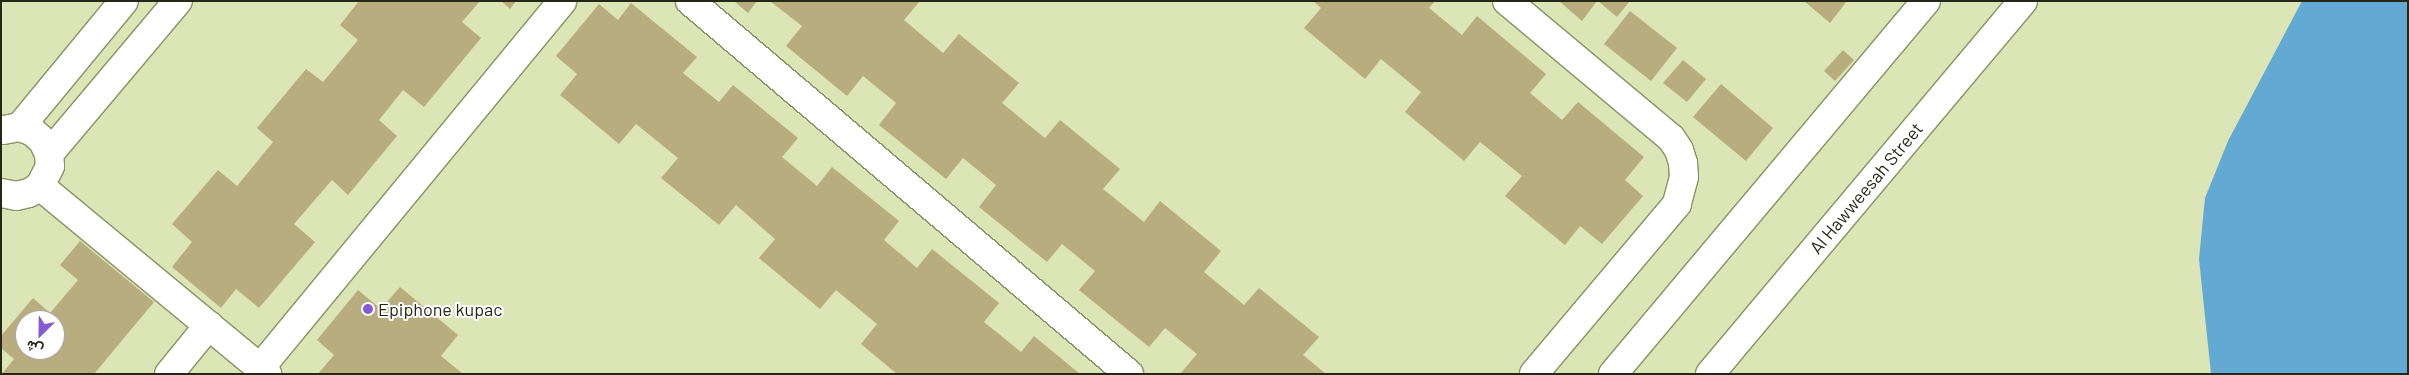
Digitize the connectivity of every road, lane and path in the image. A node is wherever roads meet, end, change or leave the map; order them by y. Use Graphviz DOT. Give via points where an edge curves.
graph roads {
  1 [pos="124,1"];
  2 [pos="178,1"];
  3 [pos="562,1"];
  4 [pos="690,1"];
  5 [pos="1507,1"];
  6 [pos="1926,1"];
  7 [pos="2023,1"];
  8 [pos="10,129"];
  9 [pos="49,154"];
  10 [pos="15,197"];
  11 [pos="209,325"];
  12 [pos="254,369"];
  13 [pos="169,374"];
  14 [pos="1129,374"];
  15 [pos="1534,374"];
  16 [pos="1613,374"];
  17 [pos="1710,374"];
  1 -- 8 [label="street"];
  2 -- 9 [label="street"];
  3 -- 12 [label="street"];
  4 -- 14 [label="street"];
  5 -- 15 [label="street" via="1671,138 1679,150 1684,170 1677,204"];
  6 -- 16 [label="street"];
  7 -- 17 [label="street, Al Hawweesah Street"];
  8 -- 9 [label="street" via="33,132 43,141"];
  9 -- 10 [label="street" via="50,166"];
  10 -- 11 [label="street"];
  11 -- 12 [label="street"];
  11 -- 13 [label="street"];
}
